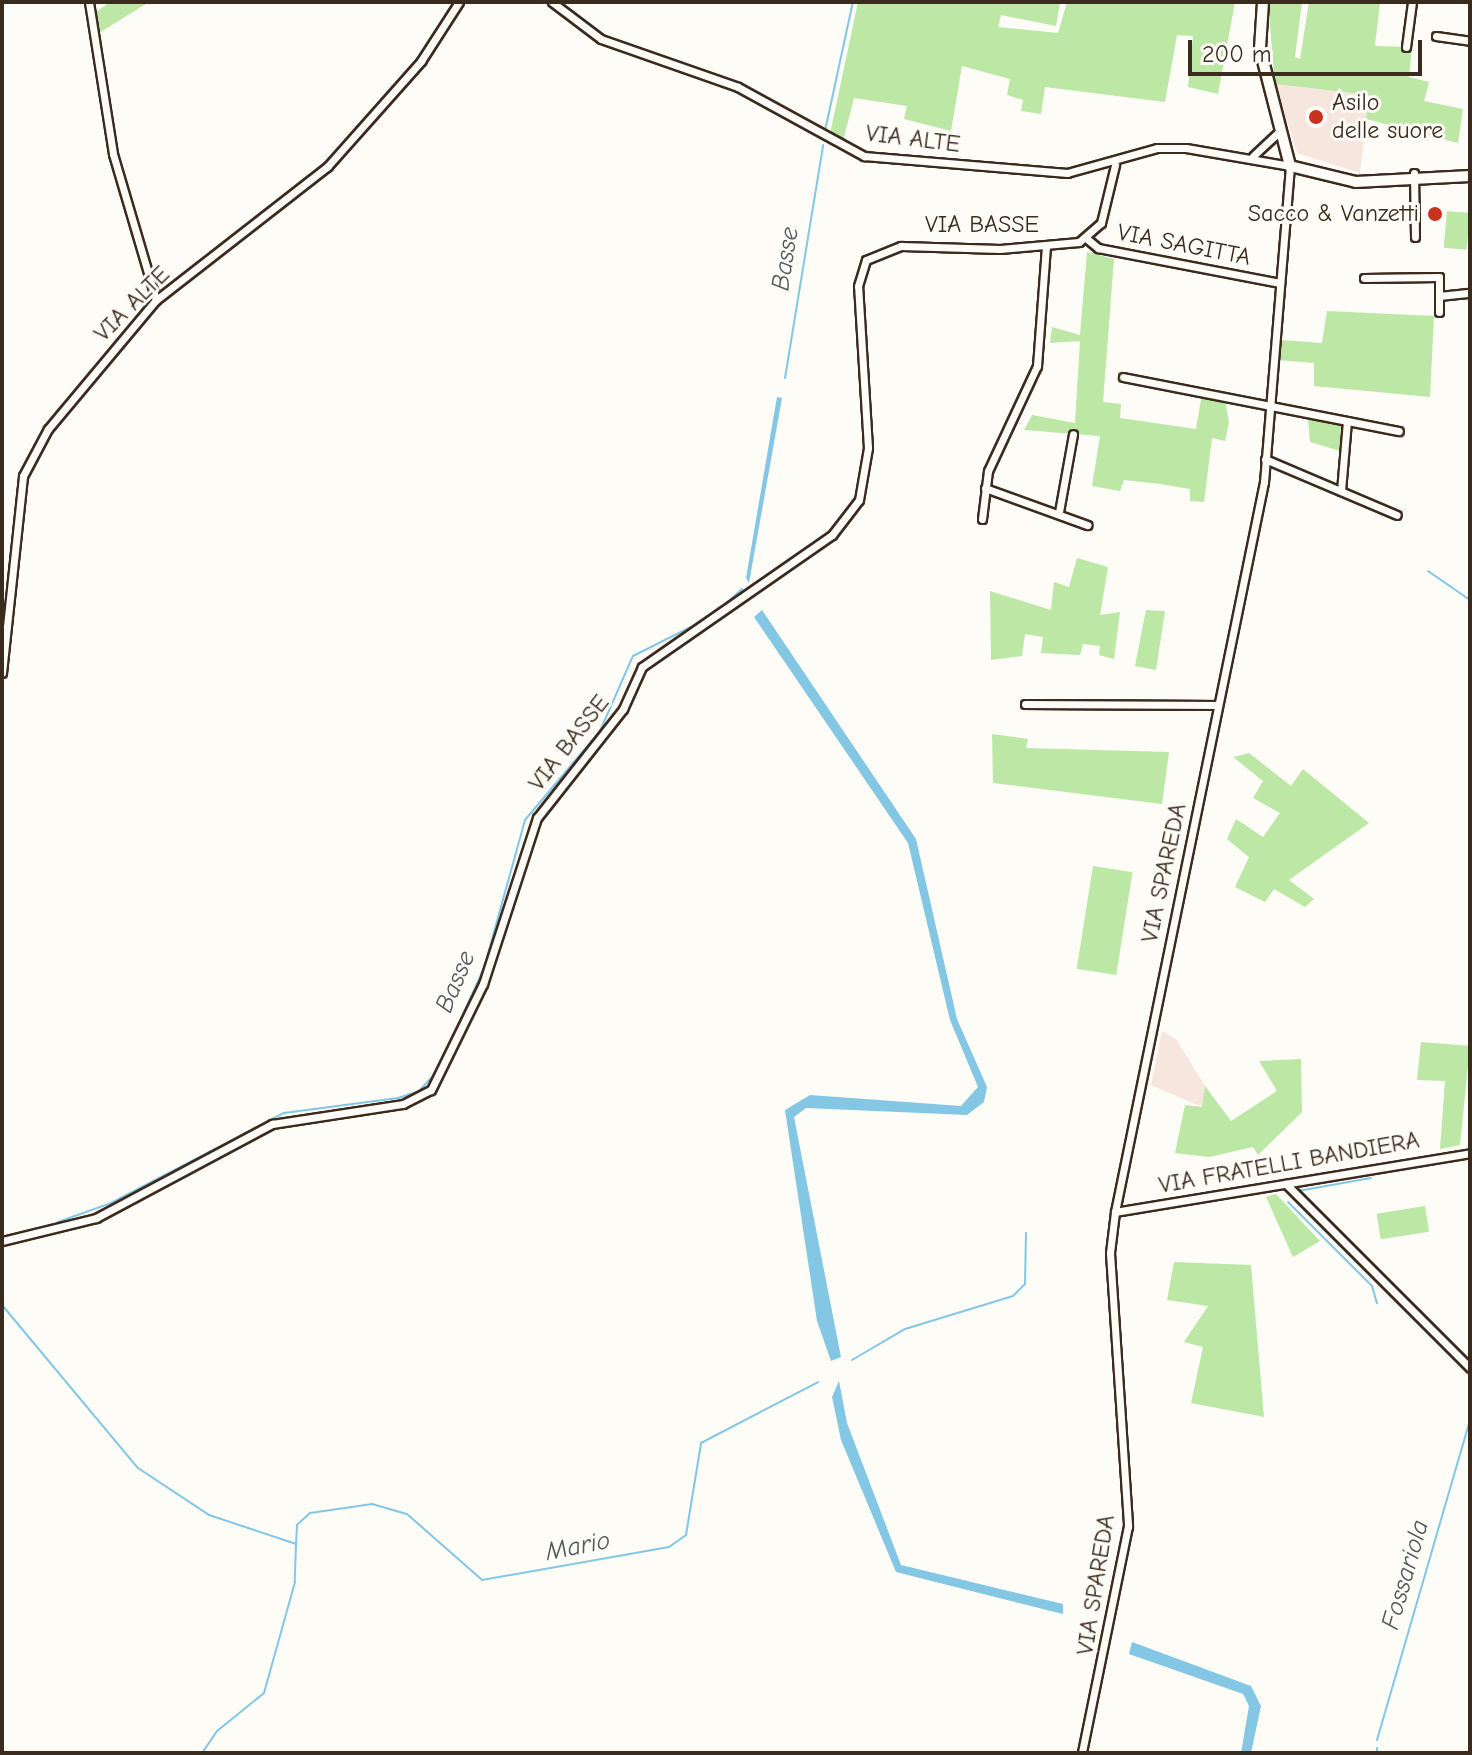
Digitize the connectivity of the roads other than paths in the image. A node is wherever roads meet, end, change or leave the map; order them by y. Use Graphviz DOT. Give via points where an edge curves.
graph roads {
  1 [pos="89,2"];
  2 [pos="459,2"];
  3 [pos="552,2"];
  4 [pos="1263,2"];
  5 [pos="1412,2"];
  6 [pos="1436,36"];
  7 [pos="1470,41"];
  8 [pos="1406,47"];
  9 [pos="1279,132"];
  10 [pos="1253,156"];
  11 [pos="1115,165"];
  12 [pos="1290,166"];
  13 [pos="1414,173"];
  14 [pos="1470,176"];
  15 [pos="1415,237"];
  16 [pos="1086,238"];
  17 [pos="1046,246"];
  18 [pos="1364,278"];
  19 [pos="1279,283"];
  20 [pos="1470,293"];
  21 [pos="1439,296"];
  22 [pos="156,300"];
  23 [pos="1439,312"];
  24 [pos="1123,377"];
  25 [pos="1266,407"];
  26 [pos="1347,421"];
  27 [pos="1399,431"];
  28 [pos="1073,434"];
  29 [pos="1265,459"];
  30 [pos="985,488"];
  31 [pos="1341,491"];
  32 [pos="1059,512"];
  33 [pos="1397,515"];
  34 [pos="982,519"];
  35 [pos="1087,525"];
  36 [pos="2,673"];
  37 [pos="1025,704"];
  38 [pos="1218,705"];
  39 [pos="1470,1153"];
  40 [pos="1286,1184"];
  41 [pos="1115,1212"];
  42 [pos="2,1241"];
  43 [pos="1470,1368"];
  44 [pos="1082,1753"];
  1 -- 22 [label="street" via="113,154"];
  2 -- 22 [label="street, VIA ALTE" via="421,61 327,167"];
  3 -- 11 [label="street, VIA ALTE" via="601,39 738,87 864,156 1067,173"];
  4 -- 9 [label="street, VIA SPAREDA" via="1260,49"];
  5 -- 8 [label="street"];
  6 -- 7 [label="street"];
  9 -- 10 [label="street"];
  9 -- 12 [label="street, VIA SPAREDA"];
  10 -- 11 [label="street, VIA ALTE" via="1157,148"];
  10 -- 12 [label="street, VIA ALTE"];
  11 -- 16 [label="street" via="1106,212"];
  12 -- 13 [label="street" via="1356,182"];
  12 -- 19 [label="street, VIA SPAREDA"];
  13 -- 14 [label="street"];
  13 -- 15 [label="street"];
  16 -- 17 [label="street, VIA BASSE"];
  16 -- 19 [label="street, VIA SAGITTA" via="1111,251"];
  17 -- 30 [label="street" via="1037,366"];
  17 -- 42 [label="street, VIA BASSE" via="901,246 866,260 858,286 868,448 859,500 832,535 642,667 623,709 537,818 483,984 431,1090 403,1104 272,1124 96,1218"];
  18 -- 21 [label="street" via="1439,277"];
  19 -- 25 [label="street, VIA SPAREDA"];
  20 -- 21 [label="street"];
  21 -- 23 [label="street"];
  22 -- 36 [label="street, VIA ALTE" via="32,455"];
  24 -- 25 [label="street"];
  25 -- 26 [label="street"];
  25 -- 29 [label="street, VIA SPAREDA"];
  26 -- 27 [label="street"];
  26 -- 31 [label="street"];
  28 -- 32 [label="street"];
  29 -- 31 [label="street"];
  29 -- 38 [label="street, VIA SPAREDA"];
  30 -- 32 [label="street"];
  30 -- 34 [label="street"];
  31 -- 33 [label="street"];
  32 -- 35 [label="street"];
  37 -- 38 [label="street"];
  38 -- 41 [label="street, VIA SPAREDA"];
  39 -- 40 [label="street, VIA FRATELLI BANDIERA"];
  40 -- 41 [label="street, VIA FRATELLI BANDIERA"];
  40 -- 43 [label="street"];
  41 -- 44 [label="street, VIA SPAREDA" via="1110,1253 1128,1526"];
}
